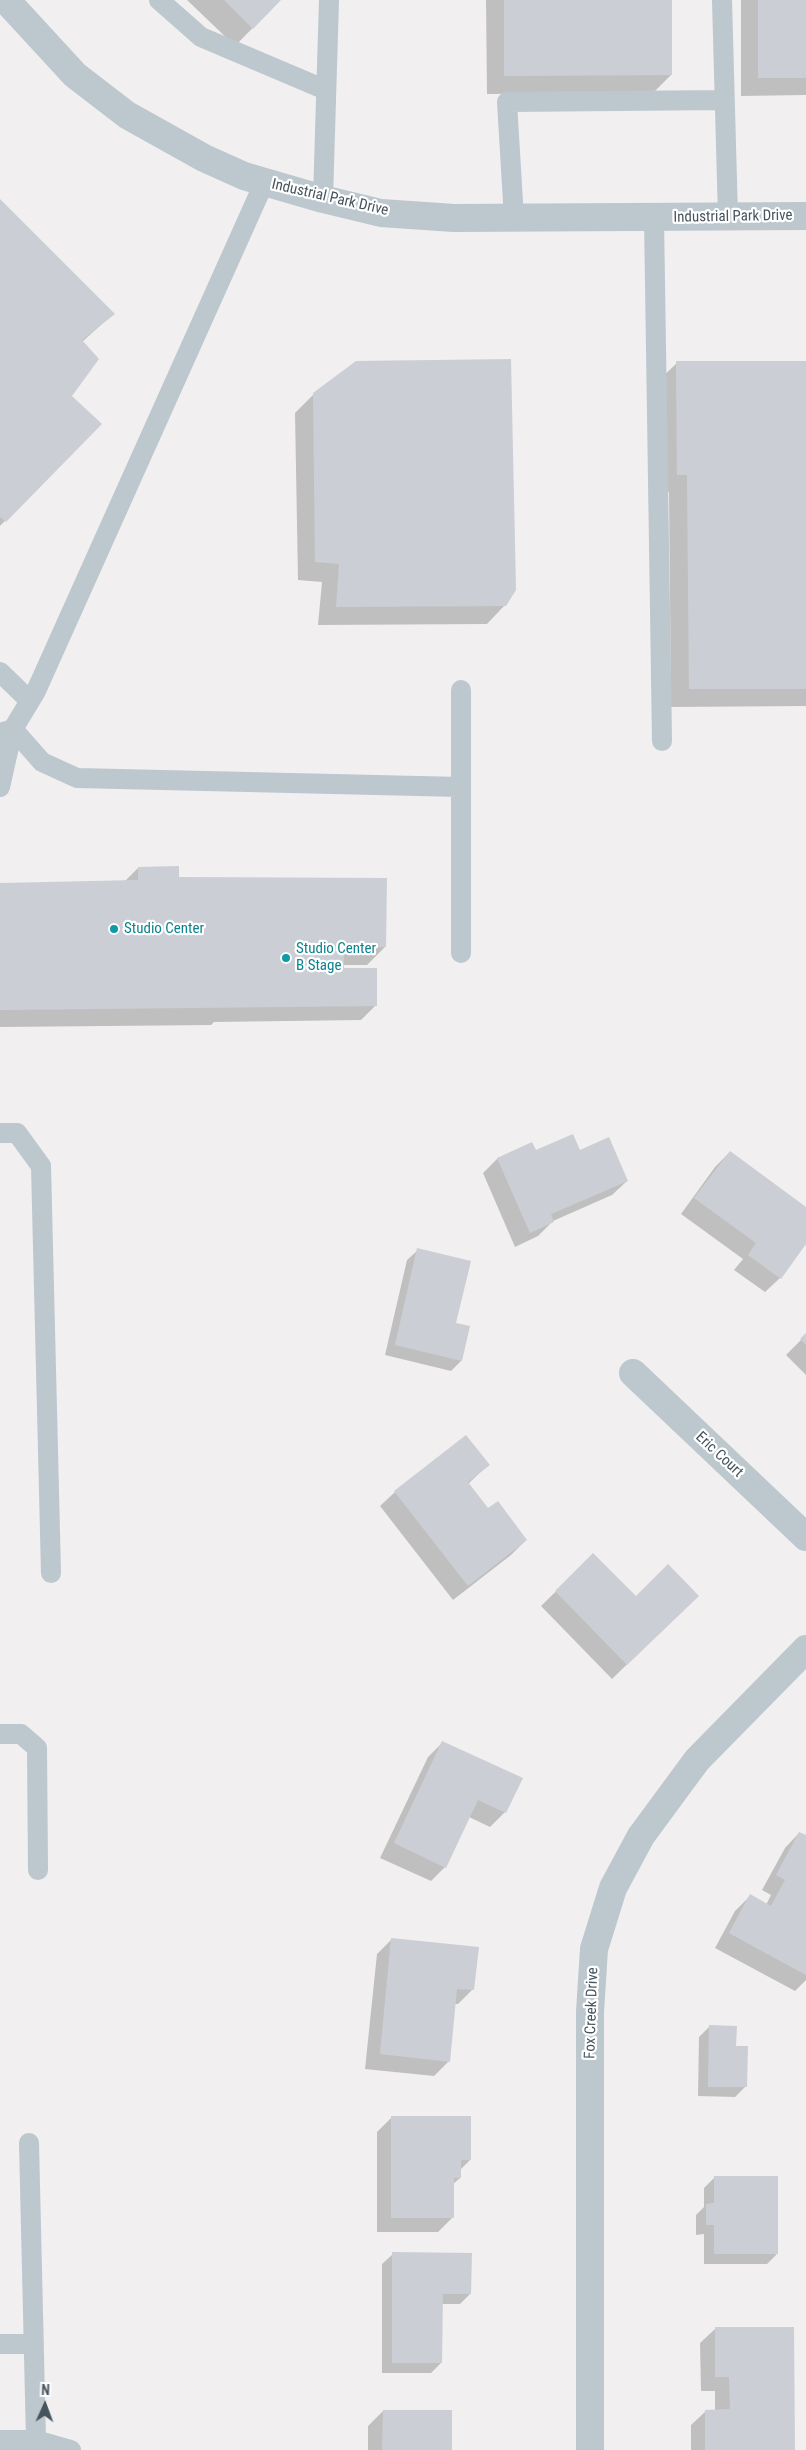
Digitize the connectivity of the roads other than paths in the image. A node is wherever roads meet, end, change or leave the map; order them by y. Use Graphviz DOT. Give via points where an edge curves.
graph roads {
  1 [pos="6,0"];
  2 [pos="159,0"];
  3 [pos="330,0"];
  4 [pos="722,0"];
  5 [pos="326,90"];
  6 [pos="724,100"];
  7 [pos="264,183"];
  8 [pos="323,200"];
  9 [pos="806,216"];
  10 [pos="728,217"];
  11 [pos="654,218"];
  12 [pos="514,219"];
  13 [pos="0,672"];
  14 [pos="461,690"];
  15 [pos="30,701"];
  16 [pos="7,731"];
  17 [pos="662,741"];
  18 [pos="0,787"];
  19 [pos="461,787"];
  20 [pos="461,953"];
  21 [pos="0,1133"];
  22 [pos="633,1373"];
  23 [pos="806,1537"];
  24 [pos="51,1573"];
  25 [pos="806,1649"];
  26 [pos="0,1734"];
  27 [pos="38,1870"];
  28 [pos="30,2143"];
  29 [pos="0,2344"];
  30 [pos="34,2344"];
  31 [pos="0,2440"];
  32 [pos="36,2440"];
  33 [pos="71,2450"];
  34 [pos="590,2450"];
  1 -- 7 [label="street, Industrial Park Drive" via="75,75 127,115 204,158"];
  2 -- 5 [label="lane" via="201,37"];
  3 -- 5 [label="lane"];
  4 -- 6 [label="lane"];
  5 -- 8 [label="lane"];
  6 -- 10 [label="lane"];
  6 -- 12 [label="lane" via="507,102"];
  7 -- 8 [label="street, Industrial Park Drive"];
  7 -- 15 [label="lane"];
  8 -- 12 [label="street, Industrial Park Drive" via="381,212"];
  9 -- 10 [label="street, Industrial Park Drive"];
  10 -- 11 [label="street, Industrial Park Drive"];
  11 -- 12 [label="street, Industrial Park Drive"];
  11 -- 17 [label="lane"];
  13 -- 15 [label="lane"];
  14 -- 19 [label="lane"];
  15 -- 16 [label="lane"];
  16 -- 18 [label="lane"];
  16 -- 19 [label="lane" via="42,762 77,778"];
  19 -- 20 [label="lane"];
  21 -- 24 [label="lane" via="17,1133 41,1166"];
  22 -- 23 [label="street, Eric Court"];
  25 -- 34 [label="street, Fox Creek Drive" via="697,1760 641,1836 614,1888 594,1949 590,2021"];
  26 -- 27 [label="lane" via="21,1734 37,1748"];
  28 -- 30 [label="lane"];
  29 -- 30 [label="lane"];
  30 -- 32 [label="lane"];
  31 -- 32 [label="lane"];
  32 -- 33 [label="lane"];
}
